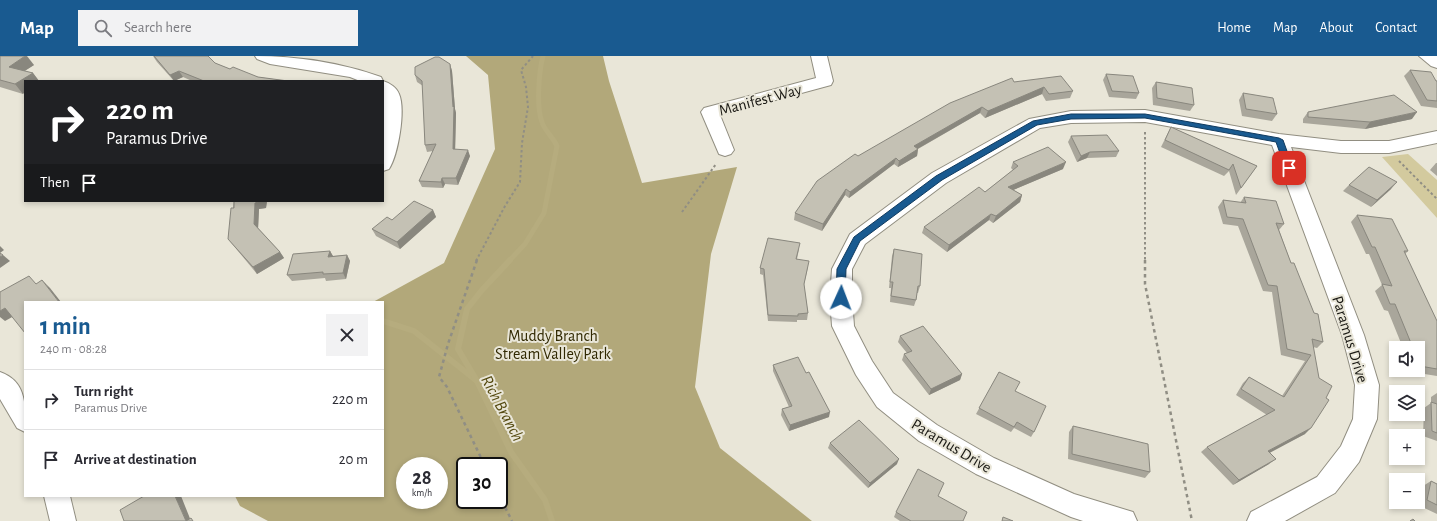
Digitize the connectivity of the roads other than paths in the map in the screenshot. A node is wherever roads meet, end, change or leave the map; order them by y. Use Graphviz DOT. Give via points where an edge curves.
graph roads {
  1 [pos="263,56"];
  2 [pos="819,56"];
  3 [pos="1428,56"];
  4 [pos="1437,63"];
  5 [pos="373,80"];
  6 [pos="384,87"];
  7 [pos="1437,137"];
  8 [pos="1279,140"];
  9 [pos="726,150"];
  10 [pos="384,162"];
  11 [pos="0,382"];
  12 [pos="24,419"];
  13 [pos="57,497"];
  14 [pos="63,521"];
  15 [pos="1124,521"];
  16 [pos="1260,521"];
  1 -- 5 [label="street" via="354,73"];
  2 -- 9 [label="street, Manifest Way" via="825,81 710,112"];
  3 -- 4 [label="street"];
  6 -- 10 [label="street" via="391,94 393,104 390,146"];
  7 -- 8 [label="street, Paramus Drive" via="1385,147 1341,147"];
  8 -- 15 [label="street, Paramus Drive" via="1145,116 1071,117 1035,123 939,178 887,216 857,239 842,269 843,326 864,368 885,400 928,434 985,466 1071,505"];
  8 -- 16 [label="street, Paramus Drive" via="1353,335 1366,385 1365,419 1350,454 1326,485"];
  11 -- 12 [label="street" via="12,396"];
  13 -- 14 [label="street"];
}
